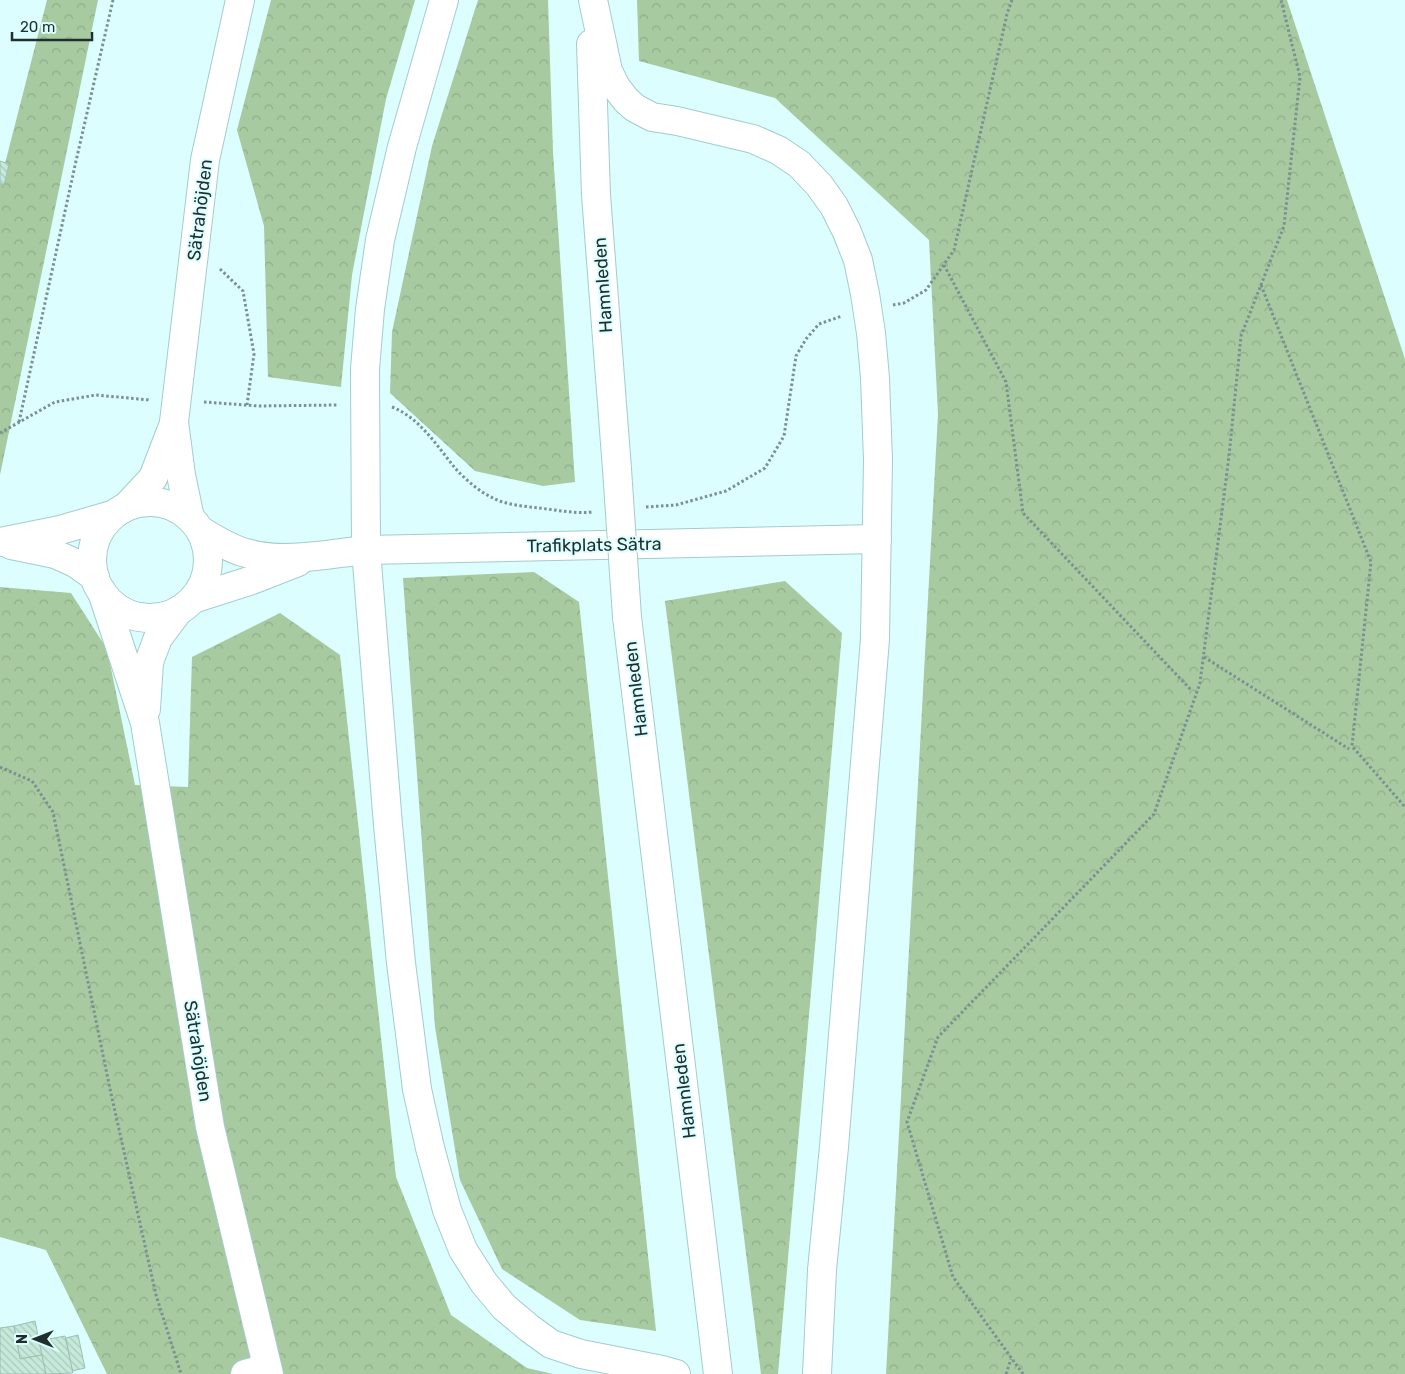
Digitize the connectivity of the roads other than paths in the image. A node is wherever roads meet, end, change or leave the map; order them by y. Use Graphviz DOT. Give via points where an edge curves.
graph roads {
  1 [pos="240,0"];
  2 [pos="444,0"];
  3 [pos="591,0"];
  4 [pos="174,422"];
  5 [pos="120,511"];
  6 [pos="195,524"];
  7 [pos="877,539"];
  8 [pos="0,542"];
  9 [pos="366,550"];
  10 [pos="311,557"];
  11 [pos="98,585"];
  12 [pos="186,604"];
  13 [pos="145,724"];
  14 [pos="260,1372"];
  15 [pos="676,1374"];
  16 [pos="718,1374"];
  17 [pos="817,1374"];
  1 -- 4 [label="main road, Sätrahöjden" via="205,160"];
  2 -- 9 [label="main road" via="402,147 380,240 370,309 365,369"];
  3 -- 7 [label="main road" via="608,71 616,87 635,108 652,117 753,139 778,150 799,164 819,185 838,215 858,260 871,333 878,460"];
  3 -- 16 [label="main road, Hamnleden, bridge" via="596,195 627,617"];
  4 -- 5 [label="main road, Sätrahöjden" via="153,478"];
  4 -- 6 [label="main road, Sätrahöjden" via="181,475"];
  5 -- 6 [label="main road" via="143,502 160,502 176,508"];
  5 -- 8 [label="main road" via="60,530"];
  5 -- 11 [label="main road" via="101,528 94,544 92,560"];
  6 -- 10 [label="main road, Trafikplats Sätra" via="218,541 245,553 268,558"];
  6 -- 12 [label="main road" via="207,548 208,566 203,583"];
  7 -- 9 [label="main road, Trafikplats Sätra"];
  7 -- 17 [label="main road" via="875,639 822,1270"];
  8 -- 11 [label="main road" via="55,554 75,563"];
  9 -- 10 [label="main road, Trafikplats Sätra"];
  9 -- 15 [label="main road" via="401,963 417,1089 447,1210 463,1250 484,1282 504,1307 528,1328 551,1344 581,1354"];
  10 -- 12 [label="main road, Trafikplats Sätra"];
  11 -- 12 [label="main road" via="114,605 128,614 146,618 162,616"];
  11 -- 13 [label="main road, Sätrahöjden"];
  12 -- 13 [label="main road, Sätrahöjden" via="158,638 149,662"];
  13 -- 14 [label="main road, Sätrahöjden" via="210,1127"];
}
